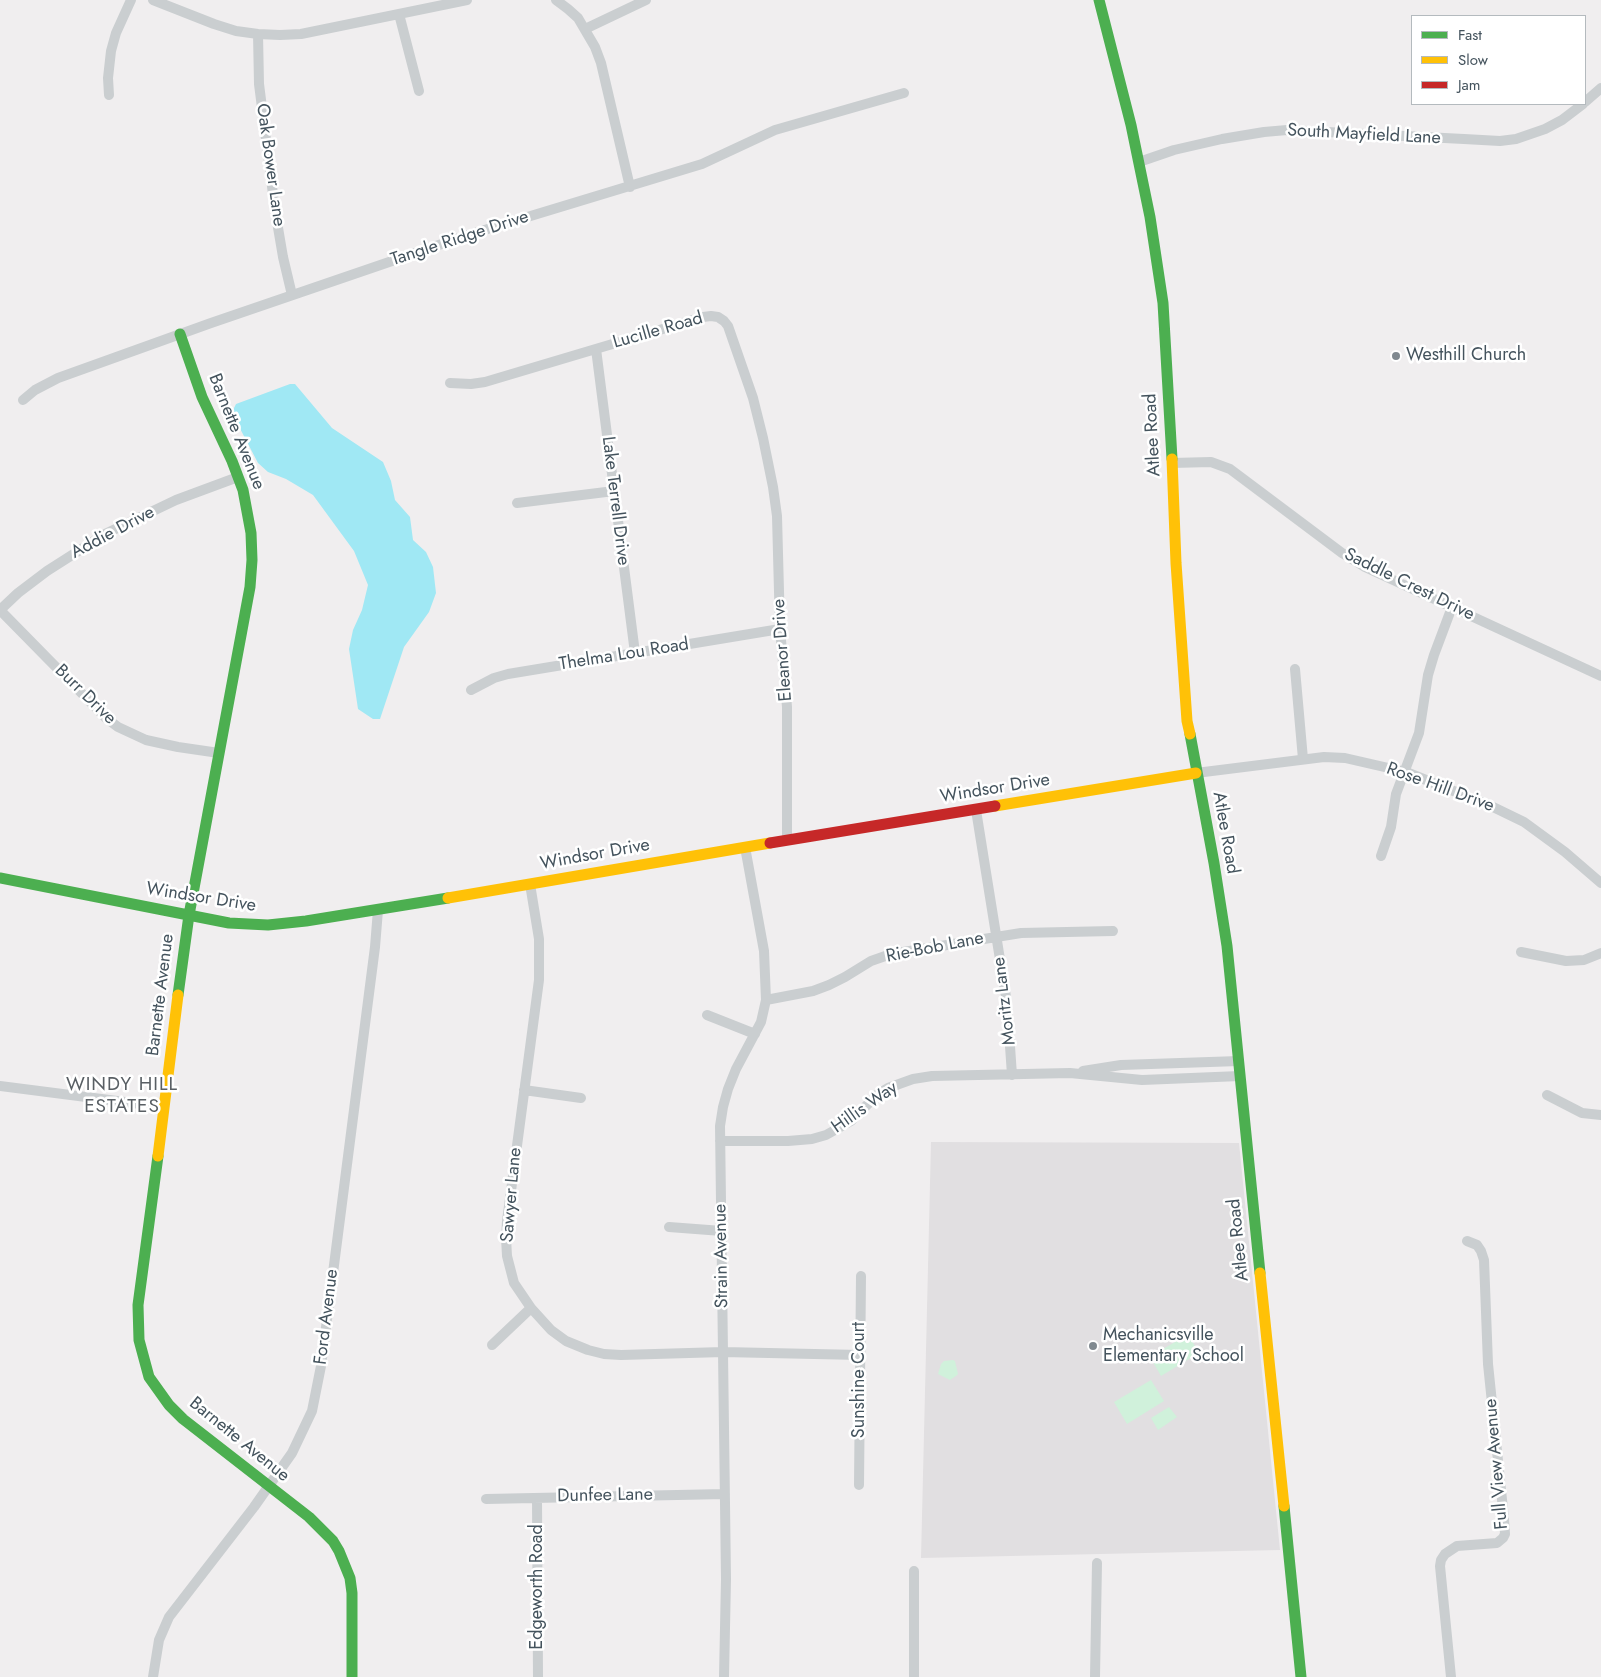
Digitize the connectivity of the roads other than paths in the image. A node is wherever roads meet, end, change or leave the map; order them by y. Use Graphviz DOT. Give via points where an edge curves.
graph roads {
  1 [pos="131,0"];
  2 [pos="152,0"];
  3 [pos="467,0"];
  4 [pos="556,0"];
  5 [pos="646,0"];
  6 [pos="1100,0"];
  7 [pos="399,14"];
  8 [pos="585,30"];
  9 [pos="258,34"];
  10 [pos="1601,88"];
  11 [pos="419,91"];
  12 [pos="904,93"];
  13 [pos="109,95"];
  14 [pos="1586,101"];
  15 [pos="1581,105"];
  16 [pos="1139,162"];
  17 [pos="630,186"];
  18 [pos="292,295"];
  19 [pos="180,334"];
  20 [pos="596,349"];
  21 [pos="450,383"];
  22 [pos="23,400"];
  23 [pos="768,461"];
  24 [pos="1172,462"];
  25 [pos="238,477"];
  26 [pos="614,491"];
  27 [pos="517,503"];
  28 [pos="1452,608"];
  29 [pos="0,610"];
  30 [pos="780,629"];
  31 [pos="635,653"];
  32 [pos="1295,669"];
  33 [pos="1601,676"];
  34 [pos="471,690"];
  35 [pos="219,753"];
  36 [pos="1303,759"];
  37 [pos="1406,772"];
  38 [pos="1196,773"];
  39 [pos="976,810"];
  40 [pos="787,840"];
  41 [pos="744,847"];
  42 [pos="1381,856"];
  43 [pos="0,878"];
  44 [pos="1601,883"];
  45 [pos="530,884"];
  46 [pos="378,910"];
  47 [pos="189,916"];
  48 [pos="1113,931"];
  49 [pos="996,936"];
  50 [pos="1521,952"];
  51 [pos="1601,953"];
  52 [pos="766,1000"];
  53 [pos="707,1015"];
  54 [pos="755,1034"];
  55 [pos="1238,1061"];
  56 [pos="1070,1073"];
  57 [pos="1012,1075"];
  58 [pos="1240,1076"];
  59 [pos="0,1086"];
  60 [pos="524,1090"];
  61 [pos="1548,1095"];
  62 [pos="581,1098"];
  63 [pos="164,1107"];
  64 [pos="1601,1115"];
  65 [pos="720,1141"];
  66 [pos="669,1227"];
  67 [pos="722,1231"];
  68 [pos="1467,1241"];
  69 [pos="861,1276"];
  70 [pos="530,1308"];
  71 [pos="492,1345"];
  72 [pos="722,1352"];
  73 [pos="860,1355"];
  74 [pos="859,1484"];
  75 [pos="269,1486"];
  76 [pos="725,1494"];
  77 [pos="486,1498"];
  78 [pos="537,1498"];
  79 [pos="1097,1563"];
  80 [pos="914,1571"];
  81 [pos="153,1677"];
  82 [pos="352,1677"];
  83 [pos="538,1677"];
  84 [pos="724,1677"];
  85 [pos="914,1677"];
  86 [pos="1095,1677"];
  87 [pos="1301,1677"];
  88 [pos="1451,1677"];
  1 -- 13 [label="street" via="111,51"];
  2 -- 9 [label="street" via="214,24"];
  3 -- 7 [label="street"];
  4 -- 8 [label="street"];
  5 -- 8 [label="street"];
  6 -- 16 [label="street, Atlee Road"];
  7 -- 9 [label="street" via="301,34"];
  7 -- 11 [label="street"];
  8 -- 17 [label="street" via="601,63"];
  9 -- 18 [label="street, Oak Bower Lane" via="258,84 275,210"];
  10 -- 14 [label="street, South Mayfield Lane"];
  12 -- 17 [label="street, Tangle Ridge Drive" via="775,130 702,164"];
  15 -- 16 [label="street, South Mayfield Lane" via="1545,129 1516,139 1464,140 1287,130 1213,141"];
  16 -- 24 [label="street, Atlee Road" via="1163,304"];
  17 -- 18 [label="street, Tangle Ridge Drive" via="476,233"];
  18 -- 19 [label="street, Tangle Ridge Drive"];
  19 -- 22 [label="street, Tangle Ridge Drive" via="58,378"];
  19 -- 25 [label="street, Barnette Avenue" via="202,397"];
  20 -- 21 [label="street, Lucille Road" via="485,382"];
  20 -- 23 [label="street, Lucille Road" via="704,317 724,321 748,382"];
  20 -- 26 [label="street, Lake Terrell Drive"];
  23 -- 30 [label="street, Eleanor Drive" via="777,516"];
  24 -- 28 [label="street, Saddle Crest Drive" via="1210,462 1230,469 1342,553"];
  24 -- 38 [label="street, Atlee Road" via="1186,720"];
  25 -- 29 [label="street, Addie Drive" via="176,500 105,534 47,571"];
  25 -- 35 [label="street, Barnette Avenue" via="248,511 252,560 250,587"];
  26 -- 27 [label="street"];
  26 -- 31 [label="street, Lake Terrell Drive"];
  28 -- 33 [label="street, Saddle Crest Drive"];
  28 -- 37 [label="street" via="1428,675 1419,733"];
  29 -- 35 [label="street, Burr Drive" via="118,727 146,740"];
  30 -- 31 [label="street, Thelma Lou Road"];
  30 -- 40 [label="street, Eleanor Drive" via="787,707"];
  31 -- 34 [label="street, Thelma Lou Road" via="508,674"];
  32 -- 36 [label="street"];
  35 -- 47 [label="street, Barnette Avenue"];
  36 -- 37 [label="street, Rose Hill Drive" via="1345,758"];
  36 -- 38 [label="street, Rose Hill Drive"];
  37 -- 42 [label="street" via="1396,794 1391,827"];
  37 -- 44 [label="street, Rose Hill Drive" via="1524,822 1566,852"];
  38 -- 39 [label="street, Windsor Drive"];
  38 -- 55 [label="street, Atlee Road" via="1214,863"];
  39 -- 40 [label="street, Windsor Drive"];
  39 -- 49 [label="street, Moritz Lane"];
  40 -- 41 [label="street, Windsor Drive"];
  41 -- 45 [label="street, Windsor Drive"];
  41 -- 52 [label="street, Strain Avenue" via="764,951"];
  43 -- 47 [label="street, Windsor Drive"];
  45 -- 46 [label="street, Windsor Drive"];
  45 -- 60 [label="street, Sawyer Lane" via="540,957"];
  46 -- 47 [label="street, Windsor Drive" via="268,925"];
  46 -- 75 [label="street, Ford Avenue" via="318,1388 303,1432"];
  47 -- 63 [label="street, Barnette Avenue"];
  48 -- 49 [label="street, Rie-Bob Lane"];
  49 -- 52 [label="street, Rie-Bob Lane" via="883,956 829,985"];
  49 -- 57 [label="street, Moritz Lane" via="1007,1003"];
  50 -- 51 [label="street" via="1566,961 1584,960"];
  52 -- 54 [label="street, Strain Avenue"];
  53 -- 54 [label="street"];
  54 -- 65 [label="street, Strain Avenue" via="728,1089"];
  55 -- 56 [label="street, Hillis Way" via="1121,1065"];
  55 -- 58 [label="street, Atlee Road"];
  56 -- 57 [label="street, Hillis Way"];
  56 -- 58 [label="street, Hillis Way" via="1142,1080"];
  57 -- 65 [label="street, Hillis Way" via="913,1079 878,1094 850,1121 826,1135 788,1141"];
  58 -- 87 [label="street, Atlee Road"];
  59 -- 63 [label="street"];
  60 -- 62 [label="street"];
  60 -- 70 [label="street, Sawyer Lane" via="506,1238 514,1283"];
  61 -- 64 [label="street" via="1582,1113"];
  63 -- 75 [label="street, Barnette Avenue" via="138,1305 143,1359 157,1390 183,1419"];
  65 -- 67 [label="street, Strain Avenue"];
  66 -- 67 [label="street"];
  67 -- 72 [label="street, Strain Avenue"];
  68 -- 88 [label="street, Full View Avenue" via="1477,1245 1484,1260 1488,1364 1505,1534 1497,1543 1457,1546 1446,1552 1441,1560"];
  69 -- 73 [label="street, Sunshine Court"];
  70 -- 71 [label="street"];
  70 -- 72 [label="street, Sawyer Lane" via="566,1341 604,1354"];
  72 -- 73 [label="street, Sawyer Lane"];
  72 -- 76 [label="street, Strain Avenue"];
  73 -- 74 [label="street, Sunshine Court"];
  75 -- 81 [label="street, Ford Avenue" via="168,1617 159,1640"];
  75 -- 82 [label="street, Barnette Avenue" via="320,1527 333,1541 346,1564 352,1593"];
  76 -- 78 [label="street, Dunfee Lane"];
  76 -- 84 [label="street, Strain Avenue"];
  77 -- 78 [label="street, Dunfee Lane"];
  78 -- 83 [label="street, Edgeworth Road"];
  79 -- 86 [label="street"];
  80 -- 85 [label="street"];
}
